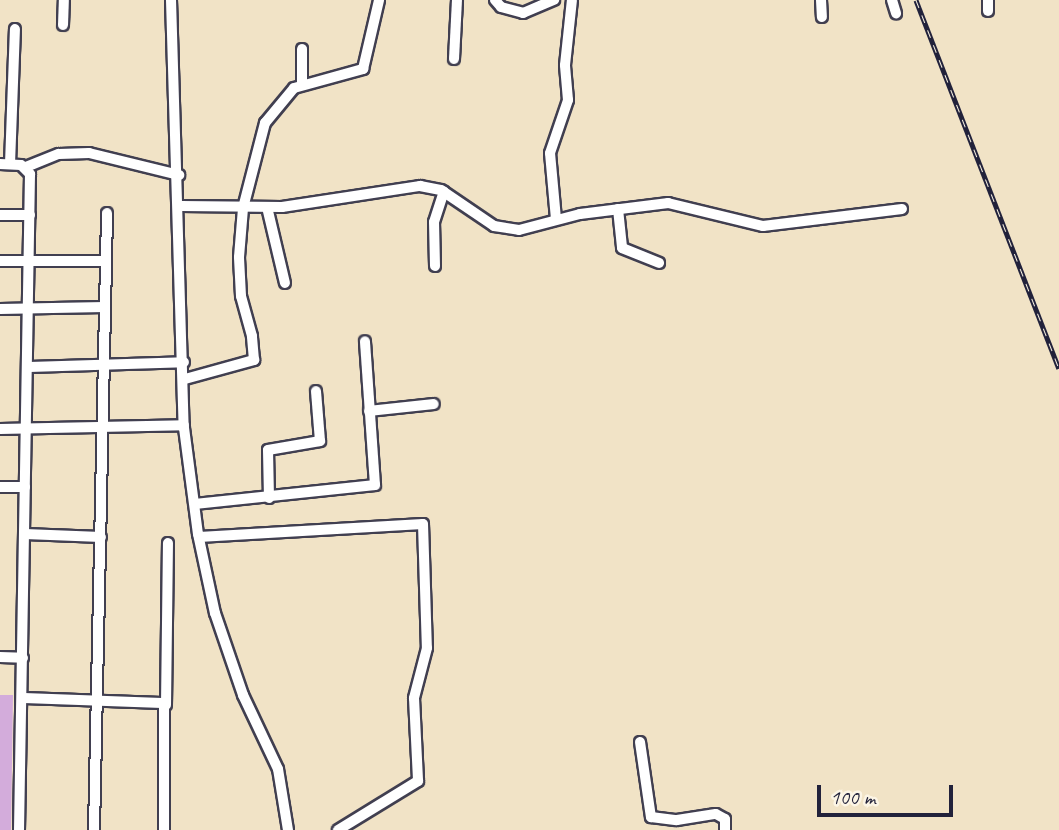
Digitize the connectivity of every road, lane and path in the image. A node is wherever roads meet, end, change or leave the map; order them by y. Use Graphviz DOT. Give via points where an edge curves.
graph roads {
  1 [pos="64,0"];
  2 [pos="172,0"];
  3 [pos="379,0"];
  4 [pos="457,0"];
  5 [pos="495,0"];
  6 [pos="554,0"];
  7 [pos="572,0"];
  8 [pos="821,0"];
  9 [pos="892,0"];
  10 [pos="895,13"];
  11 [pos="822,17"];
  12 [pos="63,25"];
  13 [pos="15,29"];
  14 [pos="302,49"];
  15 [pos="454,59"];
  16 [pos="302,85"];
  17 [pos="5,164"];
  18 [pos="26,167"];
  19 [pos="179,175"];
  20 [pos="444,192"];
  21 [pos="181,206"];
  22 [pos="267,207"];
  23 [pos="243,208"];
  24 [pos="618,209"];
  25 [pos="902,209"];
  26 [pos="107,213"];
  27 [pos="0,215"];
  28 [pos="30,215"];
  29 [pos="556,219"];
  30 [pos="0,261"];
  31 [pos="31,261"];
  32 [pos="106,261"];
  33 [pos="659,263"];
  34 [pos="435,266"];
  35 [pos="285,283"];
  36 [pos="105,307"];
  37 [pos="0,309"];
  38 [pos="31,309"];
  39 [pos="365,341"];
  40 [pos="184,362"];
  41 [pos="103,365"];
  42 [pos="29,368"];
  43 [pos="185,379"];
  44 [pos="316,391"];
  45 [pos="434,404"];
  46 [pos="369,411"];
  47 [pos="184,425"];
  48 [pos="102,426"];
  49 [pos="0,429"];
  50 [pos="27,429"];
  51 [pos="0,487"];
  52 [pos="26,487"];
  53 [pos="269,498"];
  54 [pos="195,504"];
  55 [pos="25,534"];
  56 [pos="101,537"];
  57 [pos="199,537"];
  58 [pos="168,543"];
  59 [pos="0,657"];
  60 [pos="23,658"];
  61 [pos="22,698"];
  62 [pos="100,701"];
  63 [pos="166,705"];
  64 [pos="640,742"];
  65 [pos="19,830"];
  66 [pos="94,830"];
  67 [pos="164,830"];
  68 [pos="288,830"];
  69 [pos="338,830"];
  70 [pos="725,830"];
  1 -- 12 [label="street"];
  2 -- 19 [label="street" via="173,135"];
  3 -- 16 [label="street" via="363,69"];
  4 -- 15 [label="street"];
  5 -- 6 [label="street" via="501,7 523,13"];
  7 -- 29 [label="street" via="565,65 568,100 550,153"];
  8 -- 11 [label="street"];
  9 -- 10 [label="street"];
  13 -- 17 [label="street"];
  14 -- 16 [label="street"];
  16 -- 23 [label="street" via="285,94 265,123"];
  17 -- 18 [label="street"];
  18 -- 19 [label="street" via="59,154 89,153"];
  18 -- 28 [label="street"];
  19 -- 21 [label="street"];
  20 -- 22 [label="street" via="406,187"];
  20 -- 29 [label="street" via="479,218 507,229"];
  20 -- 34 [label="street" via="436,213"];
  21 -- 23 [label="street"];
  21 -- 40 [label="street"];
  22 -- 23 [label="street"];
  22 -- 35 [label="street"];
  23 -- 43 [label="street" via="239,283 255,358"];
  24 -- 25 [label="street" via="675,203 713,218 763,226"];
  24 -- 29 [label="street"];
  24 -- 33 [label="street" via="622,248"];
  26 -- 32 [label="street"];
  27 -- 28 [label="street"];
  28 -- 31 [label="street"];
  30 -- 31 [label="street"];
  31 -- 32 [label="street"];
  31 -- 38 [label="street"];
  32 -- 36 [label="street"];
  36 -- 38 [label="street"];
  36 -- 41 [label="street"];
  37 -- 38 [label="street"];
  38 -- 42 [label="street"];
  39 -- 46 [label="street"];
  40 -- 41 [label="street"];
  40 -- 43 [label="street"];
  41 -- 42 [label="street"];
  41 -- 48 [label="street"];
  42 -- 50 [label="street"];
  43 -- 47 [label="street"];
  44 -- 53 [label="street" via="320,441 268,450"];
  45 -- 46 [label="street"];
  46 -- 53 [label="street" via="375,485"];
  47 -- 48 [label="street"];
  47 -- 54 [label="street"];
  48 -- 50 [label="street"];
  48 -- 56 [label="street"];
  49 -- 50 [label="street"];
  50 -- 52 [label="street"];
  51 -- 52 [label="street"];
  52 -- 55 [label="street"];
  53 -- 54 [label="street"];
  54 -- 57 [label="street"];
  55 -- 56 [label="street"];
  55 -- 60 [label="street"];
  56 -- 62 [label="street"];
  57 -- 68 [label="street" via="225,643 243,695 278,769"];
  57 -- 69 [label="street" via="423,524 427,648 414,698 418,781"];
  58 -- 63 [label="street"];
  59 -- 60 [label="street"];
  60 -- 61 [label="street"];
  61 -- 62 [label="street"];
  61 -- 65 [label="street"];
  62 -- 63 [label="street"];
  62 -- 66 [label="street"];
  63 -- 67 [label="street"];
  64 -- 70 [label="street" via="651,817 677,820 716,814 725,818"];
}
